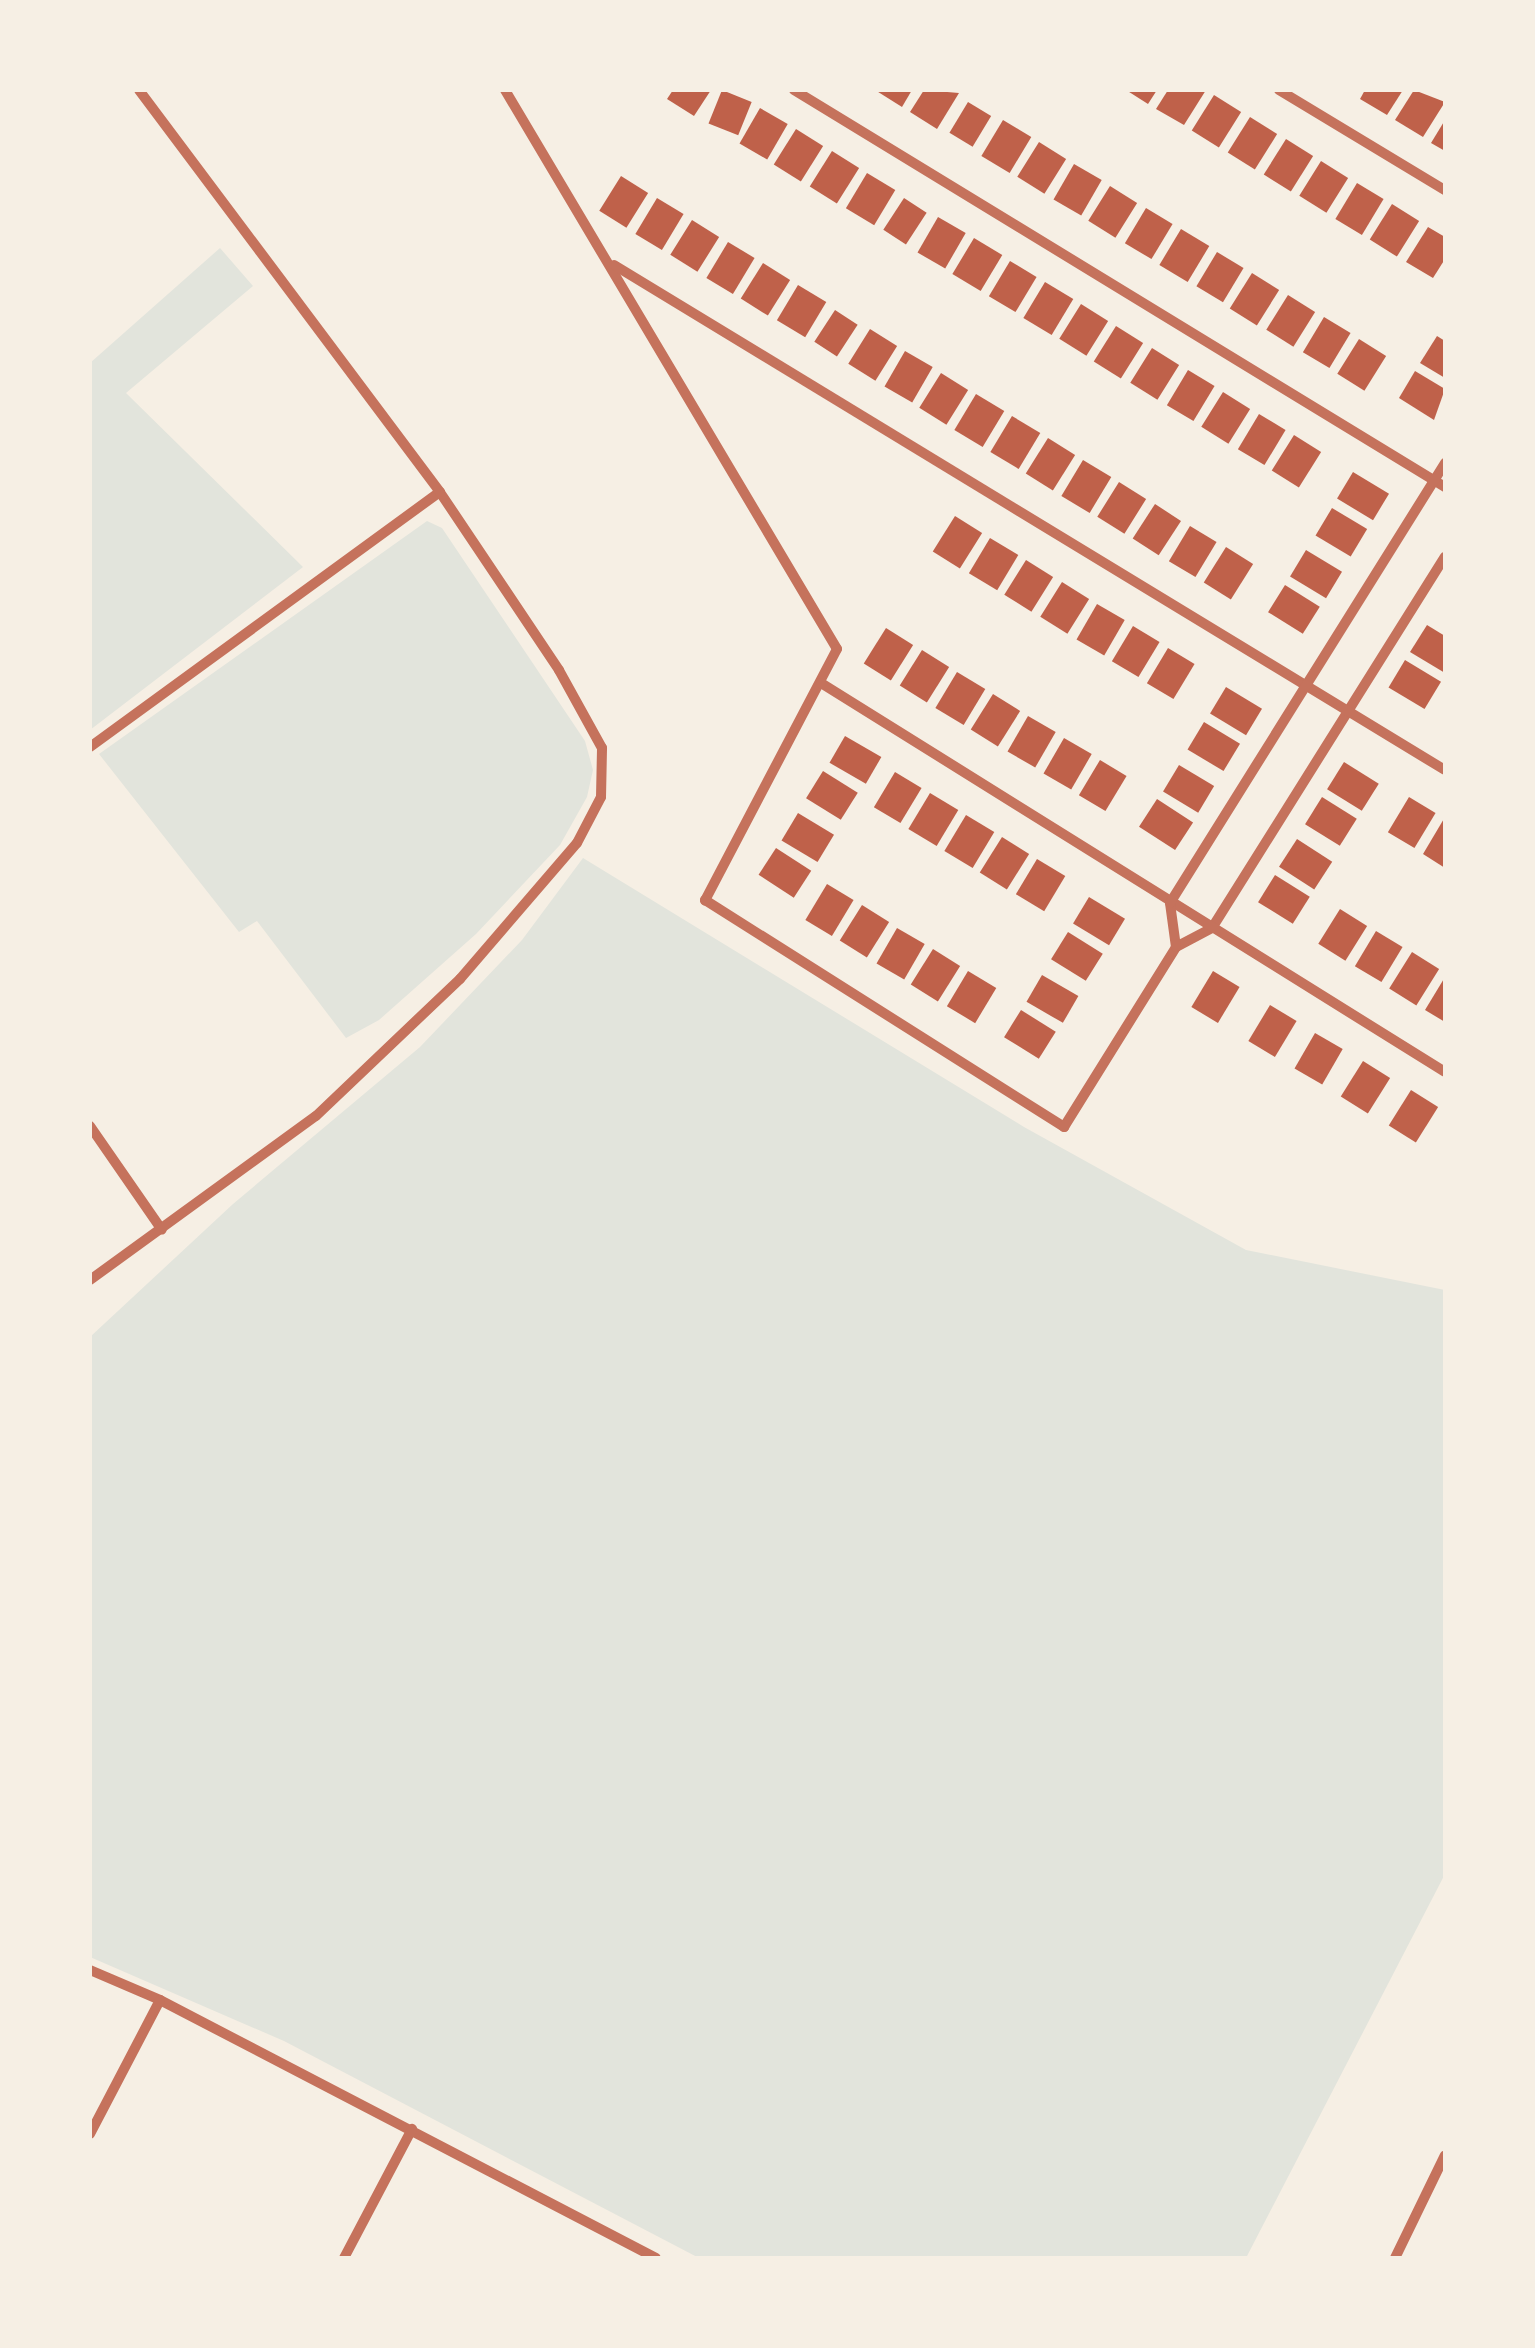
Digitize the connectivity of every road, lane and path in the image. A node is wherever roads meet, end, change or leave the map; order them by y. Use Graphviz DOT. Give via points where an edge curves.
graph roads {
  1 [pos="139,90"];
  2 [pos="505,90"];
  3 [pos="794,90"];
  4 [pos="1279,90"];
  5 [pos="1445,190"];
  6 [pos="613,265"];
  7 [pos="1445,464"];
  8 [pos="1434,480"];
  9 [pos="1445,487"];
  10 [pos="440,492"];
  11 [pos="1445,556"];
  12 [pos="822,683"];
  13 [pos="1308,684"];
  14 [pos="1350,709"];
  15 [pos="90,746"];
  16 [pos="1445,770"];
  17 [pos="1170,904"];
  18 [pos="1212,928"];
  19 [pos="1176,947"];
  20 [pos="1445,1072"];
  21 [pos="90,1126"];
  22 [pos="162,1230"];
  23 [pos="90,1280"];
  24 [pos="90,1970"];
  25 [pos="160,2000"];
  26 [pos="412,2129"];
  27 [pos="90,2134"];
  28 [pos="1445,2155"];
  29 [pos="344,2258"];
  30 [pos="656,2258"];
  31 [pos="1395,2258"];
  1 -- 10 [label="street"];
  2 -- 6 [label="street"];
  3 -- 8 [label="street"];
  4 -- 5 [label="street"];
  6 -- 12 [label="street" via="837,649"];
  6 -- 13 [label="street"];
  7 -- 8 [label="street"];
  8 -- 9 [label="street"];
  8 -- 13 [label="street"];
  10 -- 15 [label="street"];
  10 -- 22 [label="street" via="559,670 602,748 600,797 577,843 460,978 316,1116"];
  11 -- 14 [label="street"];
  12 -- 17 [label="street"];
  12 -- 19 [label="street" via="705,900 1064,1128"];
  13 -- 14 [label="street"];
  13 -- 17 [label="street"];
  14 -- 16 [label="street"];
  14 -- 18 [label="street"];
  17 -- 18 [label="street"];
  17 -- 19 [label="street"];
  18 -- 19 [label="street"];
  18 -- 20 [label="street"];
  21 -- 22 [label="street"];
  22 -- 23 [label="street"];
  24 -- 25 [label="street"];
  25 -- 26 [label="street"];
  25 -- 27 [label="street"];
  26 -- 29 [label="street"];
  26 -- 30 [label="street"];
  28 -- 31 [label="street"];
}
